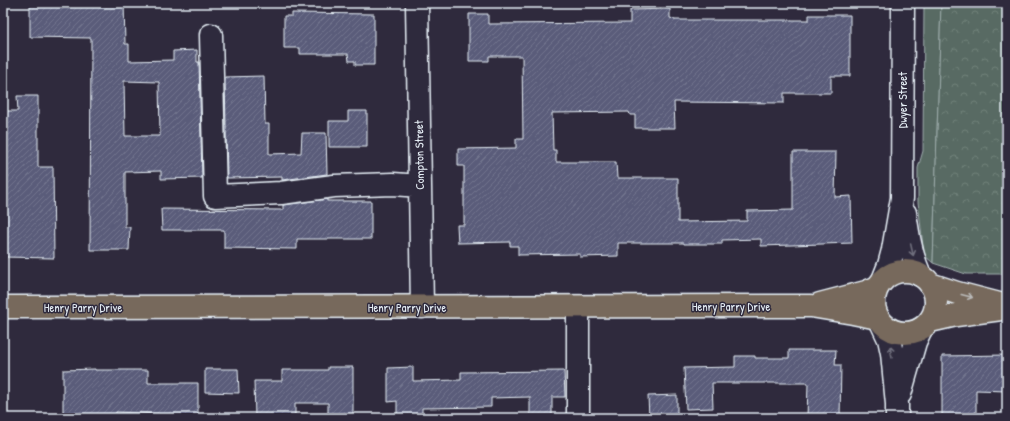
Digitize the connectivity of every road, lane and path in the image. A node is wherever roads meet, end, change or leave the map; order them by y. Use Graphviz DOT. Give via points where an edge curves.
graph roads {
  1 [pos="417,3"];
  2 [pos="903,3"];
  3 [pos="211,35"];
  4 [pos="420,186"];
  5 [pos="902,198"];
  6 [pos="925,280"];
  7 [pos="881,283"];
  8 [pos="811,306"];
  9 [pos="422,307"];
  10 [pos="578,307"];
  11 [pos="1007,307"];
  12 [pos="3,308"];
  13 [pos="880,321"];
  14 [pos="925,325"];
  15 [pos="897,411"];
  16 [pos="578,418"];
  1 -- 4 [label="street, Compton Street"];
  2 -- 5 [label="street, Dwyer Street"];
  3 -- 4 [label="street" via="215,196 282,193 334,186"];
  4 -- 9 [label="street, Compton Street"];
  5 -- 6 [label="street, Dwyer Street, one-way" via="911,250"];
  5 -- 7 [label="street, Dwyer Street" via="893,250"];
  6 -- 7 [label="main road" via="913,272 905,271 890,275"];
  6 -- 11 [label="main road, one-way" via="957,293"];
  6 -- 14 [label="main road" via="934,293 936,303 934,312"];
  7 -- 8 [label="main road, Henry Parry Drive" via="866,292"];
  7 -- 13 [label="main road" via="874,303"];
  8 -- 10 [label="main road, Henry Parry Drive"];
  8 -- 13 [label="main road, Henry Parry Drive" via="853,313"];
  9 -- 10 [label="main road, Henry Parry Drive"];
  9 -- 12 [label="main road, Henry Parry Drive"];
  10 -- 16 [label="street"];
  11 -- 14 [label="main road" via="956,315"];
  13 -- 14 [label="main road" via="891,330 901,333 911,333"];
  15 -- 13 [label="street, one-way" via="892,353 889,339"];
  14 -- 15 [label="street" via="913,348"];
}
